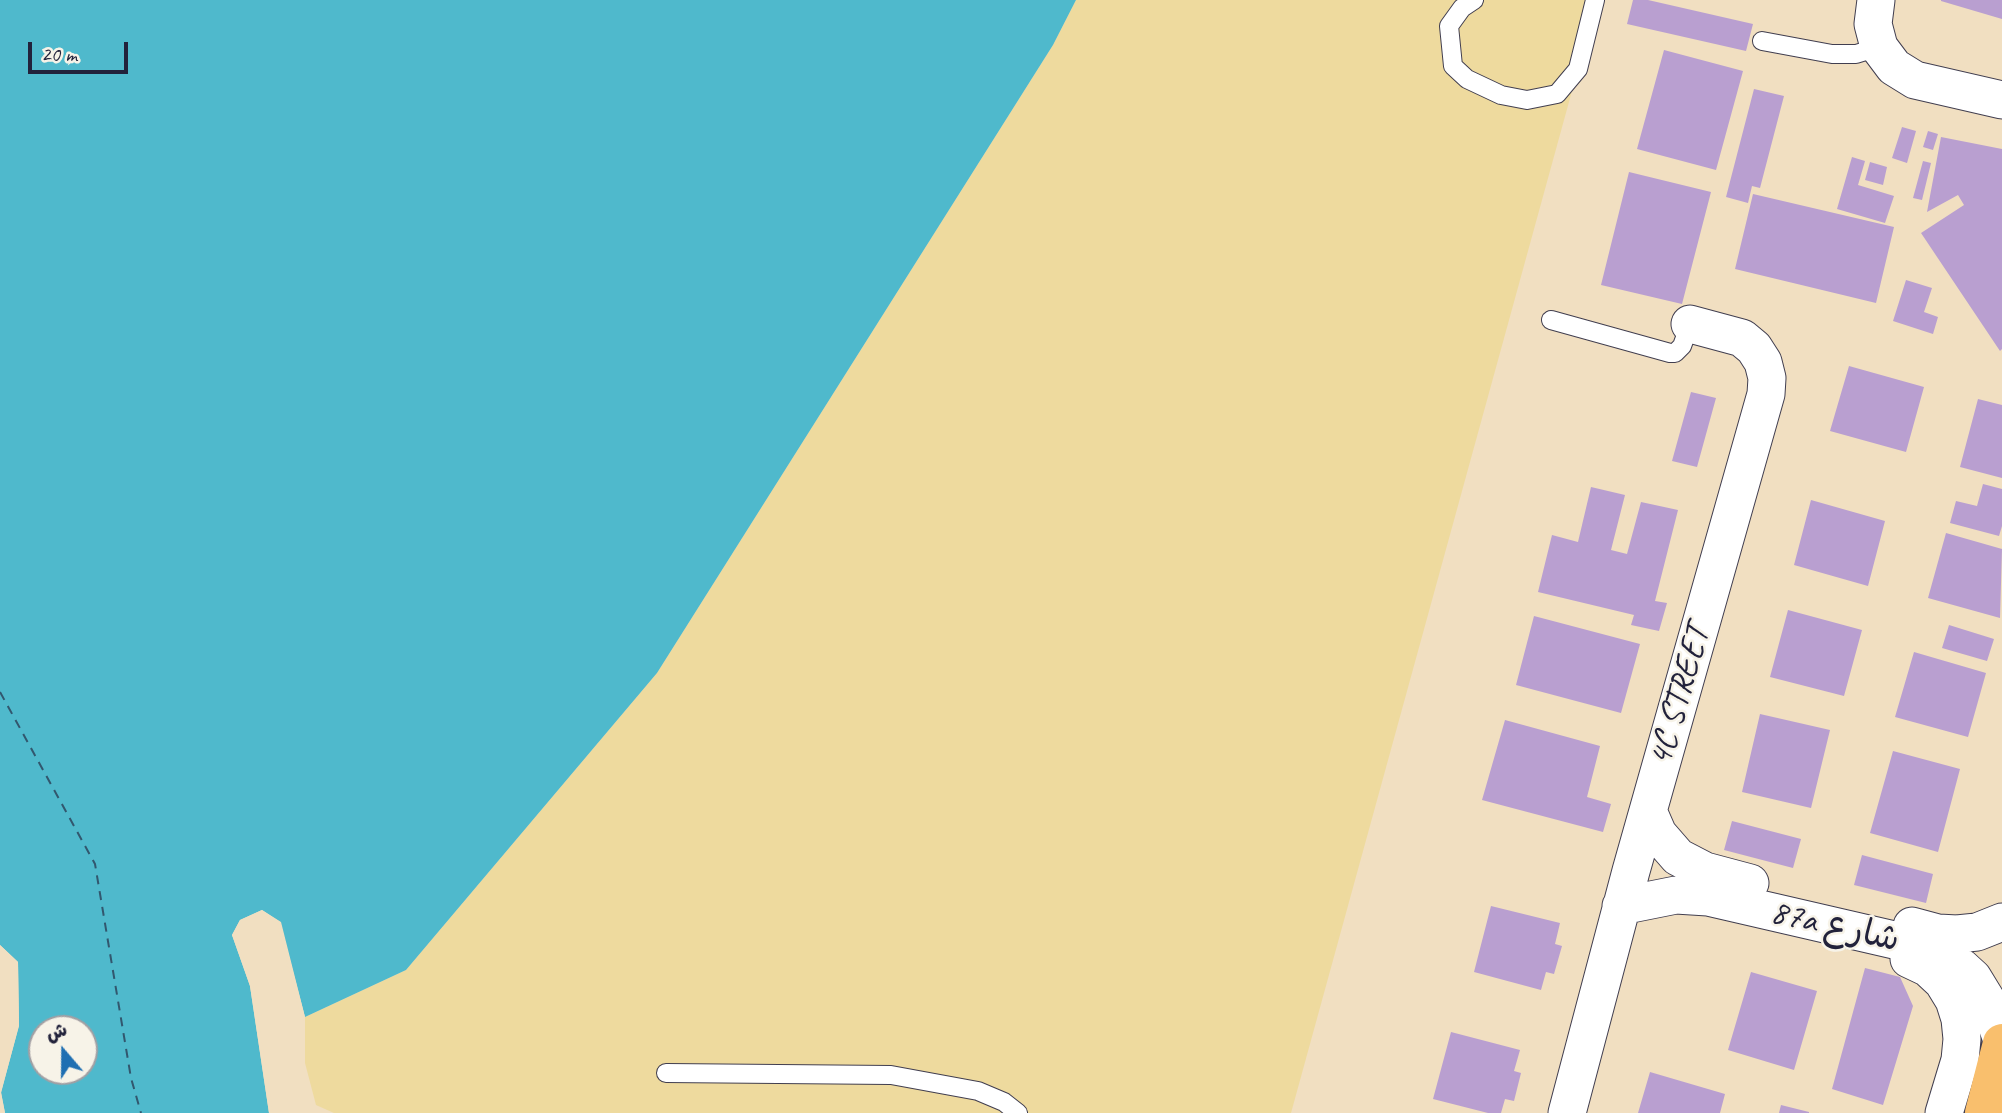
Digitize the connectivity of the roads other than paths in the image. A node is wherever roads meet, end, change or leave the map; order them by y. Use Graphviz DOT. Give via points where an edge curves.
graph roads {
  1 [pos="1474,0"];
  2 [pos="1595,0"];
  3 [pos="1876,0"];
  4 [pos="1762,41"];
  5 [pos="1880,47"];
  6 [pos="2002,100"];
  7 [pos="1551,320"];
  8 [pos="1690,324"];
  9 [pos="1648,811"];
  10 [pos="1621,906"];
  11 [pos="2002,922"];
  12 [pos="1837,929"];
  13 [pos="2002,1041"];
  14 [pos="666,1073"];
  15 [pos="1018,1113"];
  16 [pos="1567,1113"];
  17 [pos="1944,1113"];
  18 [pos="1984,1113"];
  1 -- 2 [label="lane" via="1449,26 1453,66 1467,79 1501,96 1527,100 1557,94 1578,69"];
  3 -- 5 [label="street" via="1873,24"];
  4 -- 5 [label="lane" via="1832,54"];
  5 -- 6 [label="street" via="1894,67 1915,80"];
  7 -- 8 [label="lane" via="1670,353 1682,346"];
  8 -- 9 [label="street, 4C STREET" via="1742,338 1755,348 1768,378"];
  9 -- 10 [label="street, 4C STREET"];
  9 -- 11 [label="street, 87a شارع" via="1667,846 1690,866 1704,871 1938,933 1977,932"];
  10 -- 12 [label="street, 87a شارع" via="1692,895"];
  10 -- 16 [label="street, 4C STREET"];
  12 -- 13 [label="street, 87a شارع" via="1933,949 1947,957 1967,972 1982,992"];
  12 -- 17 [label="street" via="1928,968 1954,1000 1962,1039"];
  13 -- 18 [label="main road"];
  14 -- 15 [label="lane" via="891,1075 978,1091"];
}
